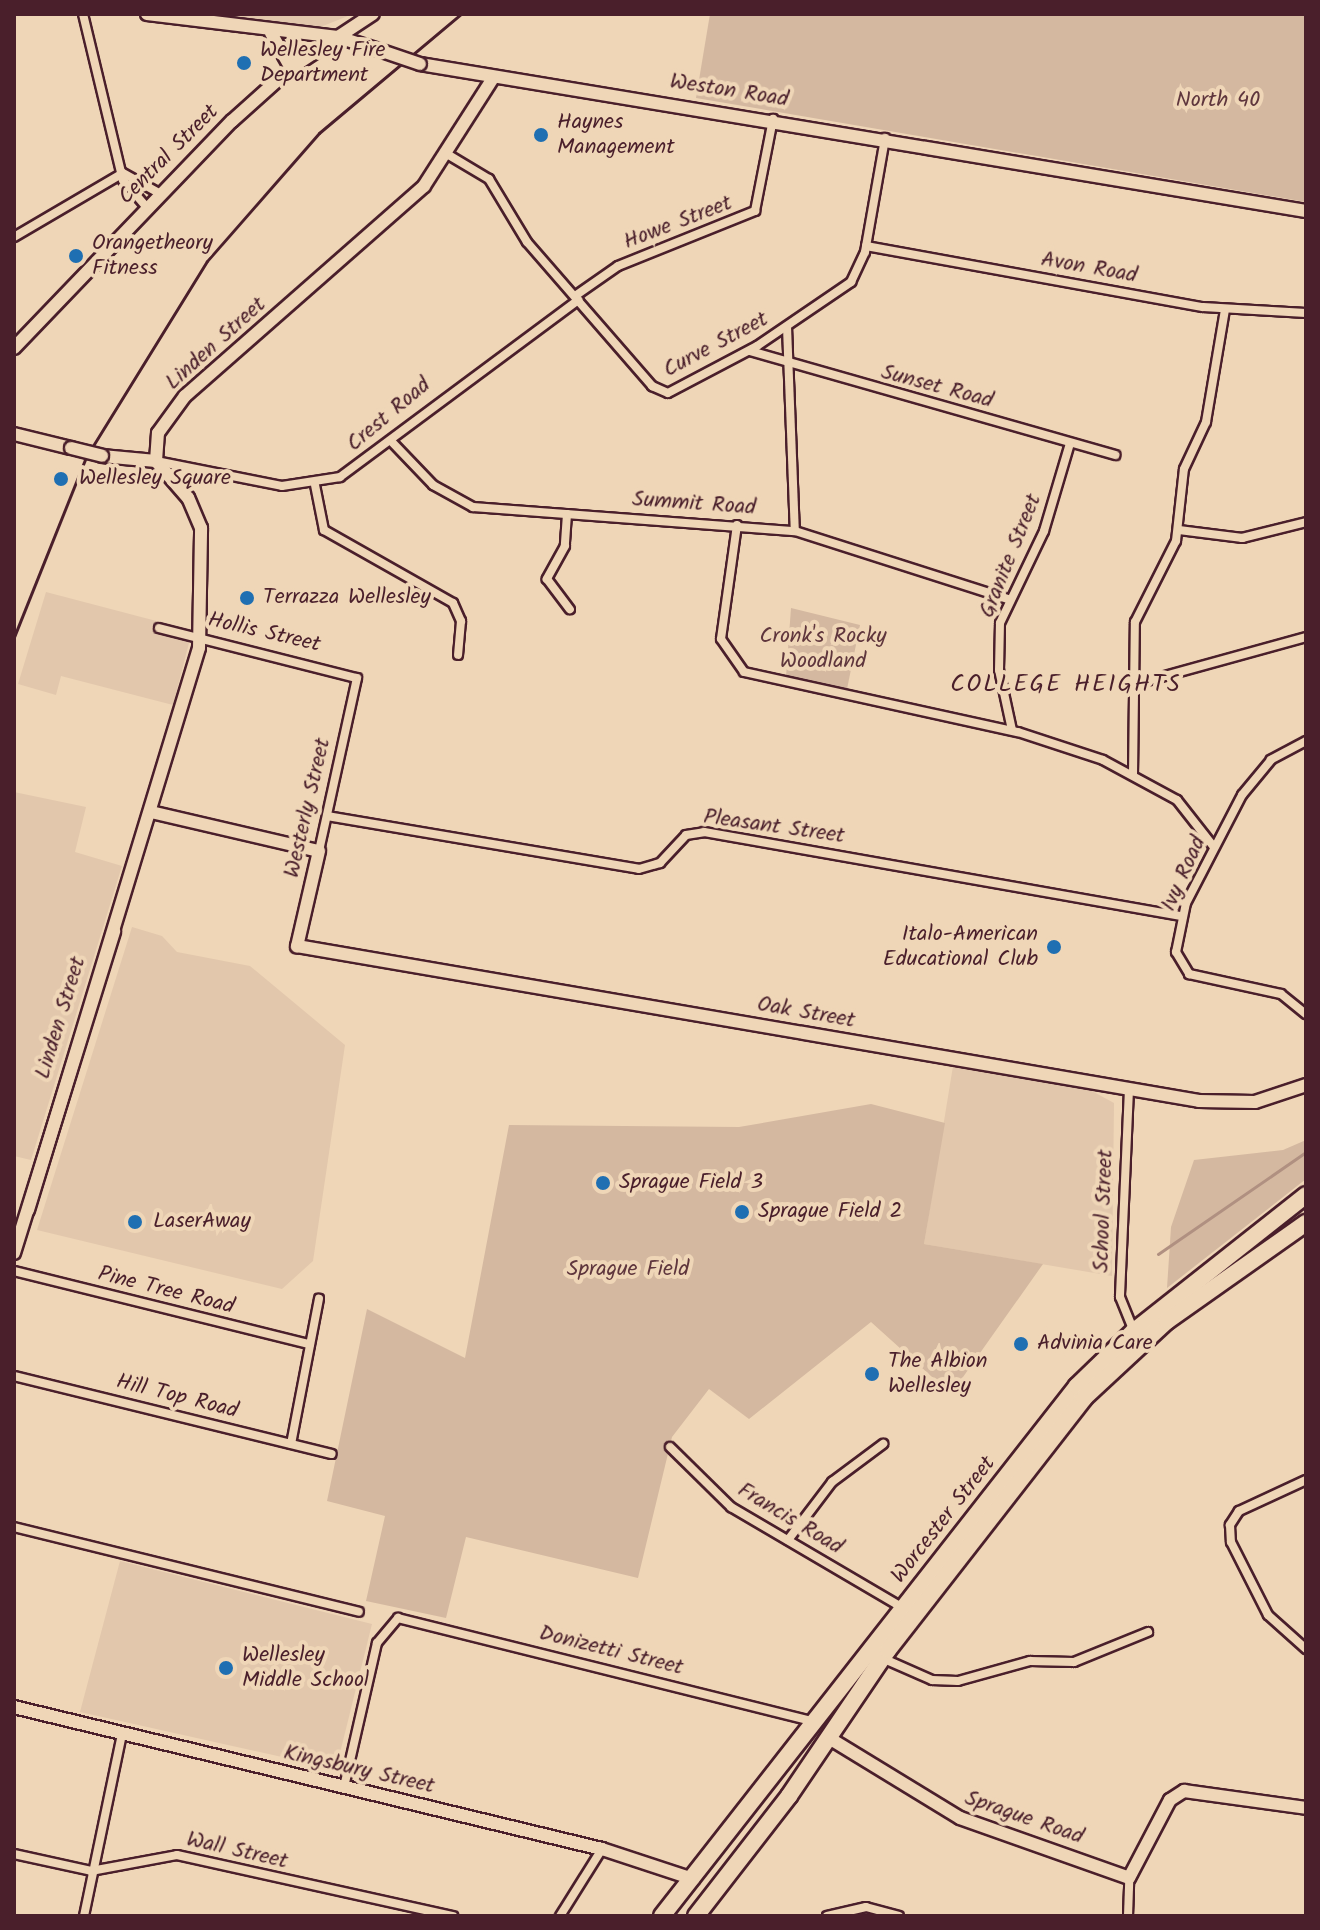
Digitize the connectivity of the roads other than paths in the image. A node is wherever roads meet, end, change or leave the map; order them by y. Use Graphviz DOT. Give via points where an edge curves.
graph roads {
  1 [pos="83,14"];
  2 [pos="147,14"];
  3 [pos="373,14"];
  4 [pos="271,33"];
  5 [pos="338,37"];
  6 [pos="291,68"];
  7 [pos="493,78"];
  8 [pos="773,118"];
  9 [pos="885,137"];
  10 [pos="447,154"];
  11 [pos="123,173"];
  12 [pos="157,192"];
  13 [pos="145,205"];
  14 [pos="1306,211"];
  15 [pos="14,237"];
  16 [pos="866,246"];
  17 [pos="576,298"];
  18 [pos="1225,310"];
  19 [pos="1306,313"];
  20 [pos="787,327"];
  21 [pos="14,348"];
  22 [pos="750,351"];
  23 [pos="790,365"];
  24 [pos="14,434"];
  25 [pos="391,441"];
  26 [pos="1070,443"];
  27 [pos="1115,455"];
  28 [pos="156,461"];
  29 [pos="315,485"];
  30 [pos="567,514"];
  31 [pos="1306,522"];
  32 [pos="737,525"];
  33 [pos="1179,530"];
  34 [pos="795,531"];
  35 [pos="1008,599"];
  36 [pos="570,609"];
  37 [pos="159,628"];
  38 [pos="201,637"];
  39 [pos="1306,637"];
  40 [pos="458,655"];
  41 [pos="358,680"];
  42 [pos="1132,685"];
  43 [pos="1012,730"];
  44 [pos="1306,741"];
  45 [pos="1133,775"];
  46 [pos="151,812"];
  47 [pos="327,816"];
  48 [pos="1214,847"];
  49 [pos="319,851"];
  50 [pos="1182,916"];
  51 [pos="297,946"];
  52 [pos="1306,1014"];
  53 [pos="1306,1085"];
  54 [pos="1129,1089"];
  55 [pos="1306,1195"];
  56 [pos="1306,1223"];
  57 [pos="14,1253"];
  58 [pos="14,1271"];
  59 [pos="319,1299"];
  60 [pos="1134,1331"];
  61 [pos="310,1344"];
  62 [pos="14,1376"];
  63 [pos="291,1444"];
  64 [pos="883,1444"];
  65 [pos="670,1447"];
  66 [pos="332,1454"];
  67 [pos="1306,1480"];
  68 [pos="14,1527"];
  69 [pos="788,1540"];
  70 [pos="903,1608"];
  71 [pos="359,1612"];
  72 [pos="1148,1632"];
  73 [pos="1306,1649"];
  74 [pos="882,1658"];
  75 [pos="14,1707"];
  76 [pos="817,1722"];
  77 [pos="122,1734"];
  78 [pos="829,1738"];
  79 [pos="786,1762"];
  80 [pos="803,1777"];
  81 [pos="344,1787"];
  82 [pos="1306,1808"];
  83 [pos="602,1849"];
  84 [pos="14,1854"];
  85 [pos="91,1871"];
  86 [pos="1129,1878"];
  87 [pos="693,1879"];
  88 [pos="84,1916"];
  89 [pos="453,1916"];
  90 [pos="560,1916"];
  91 [pos="662,1916"];
  92 [pos="696,1916"];
  93 [pos="827,1916"];
  94 [pos="899,1916"];
  95 [pos="1128,1916"];
  1 -- 11 [label="street"];
  2 -- 4 [label="street, Weston Road"];
  3 -- 5 [label="street, Central Street"];
  4 -- 5 [label="street, Weston Road"];
  4 -- 6 [label="street"];
  5 -- 6 [label="street, Central Street"];
  5 -- 7 [label="street, Weston Road, bridge" via="420,64"];
  6 -- 12 [label="street, Central Street"];
  7 -- 8 [label="street, Weston Road"];
  7 -- 10 [label="street, Linden Street"];
  8 -- 9 [label="street, Weston Road"];
  8 -- 17 [label="street, Howe Street" via="755,211 618,266"];
  9 -- 14 [label="street, Weston Road"];
  9 -- 16 [label="street, Curve Street"];
  10 -- 17 [label="street, Curve Street" via="489,179 513,224"];
  10 -- 28 [label="street, Linden Street" via="413,195 181,400 157,436"];
  11 -- 12 [label="street"];
  11 -- 13 [label="street"];
  11 -- 15 [label="street"];
  12 -- 13 [label="street, Central Street"];
  13 -- 21 [label="street, Central Street"];
  16 -- 18 [label="street, Avon Road"];
  16 -- 20 [label="street, Curve Street" via="848,285"];
  17 -- 22 [label="street, Curve Street" via="662,392"];
  17 -- 25 [label="street, Crest Road"];
  18 -- 19 [label="street, Avon Road"];
  18 -- 33 [label="street" via="1206,422 1183,474"];
  20 -- 22 [label="street, Curve Street"];
  20 -- 23 [label="street"];
  22 -- 23 [label="street, Sunset Road"];
  23 -- 26 [label="street, Sunset Road"];
  23 -- 34 [label="street"];
  24 -- 28 [label="street, Crest Road, bridge" via="102,456"];
  25 -- 29 [label="street, Crest Road" via="353,471"];
  25 -- 30 [label="street, Summit Road" via="460,503"];
  26 -- 27 [label="street, Sunset Road"];
  26 -- 35 [label="street, Granite Street" via="1044,531"];
  28 -- 29 [label="street, Crest Road" via="276,485"];
  28 -- 38 [label="street, Linden Street" via="200,524"];
  29 -- 40 [label="street" via="324,530 453,603 461,621"];
  30 -- 32 [label="street, Summit Road"];
  30 -- 36 [label="street" via="565,546 547,579"];
  31 -- 33 [label="street" via="1237,539"];
  32 -- 34 [label="street, Summit Road"];
  32 -- 43 [label="street" via="721,639 744,672"];
  33 -- 42 [label="street" via="1137,612"];
  34 -- 35 [label="street, Summit Road"];
  35 -- 43 [label="street, Granite Street" via="998,662"];
  37 -- 38 [label="street, Hollis Street"];
  38 -- 41 [label="street, Hollis Street"];
  38 -- 46 [label="street, Linden Street"];
  39 -- 42 [label="street"];
  41 -- 47 [label="street, Westerly Street"];
  42 -- 45 [label="street"];
  43 -- 45 [label="street"];
  44 -- 48 [label="street, Ivy Road" via="1258,772"];
  45 -- 48 [label="street" via="1184,806"];
  46 -- 49 [label="street"];
  46 -- 57 [label="street, Linden Street"];
  47 -- 49 [label="street, Westerly Street"];
  47 -- 50 [label="street, Pleasant Street" via="639,869 663,860 686,835 709,832"];
  48 -- 50 [label="street, Ivy Road"];
  49 -- 51 [label="street, Westerly Street"];
  50 -- 52 [label="street, Ivy Road" via="1176,952 1183,971 1281,994"];
  51 -- 54 [label="street, Oak Street"];
  53 -- 54 [label="street, Oak Street" via="1235,1104"];
  54 -- 60 [label="street, School Street" via="1120,1297"];
  55 -- 60 [label="highway, Worcester Street"];
  56 -- 74 [label="highway, Worcester Street" via="1173,1316 1103,1377"];
  58 -- 61 [label="street, Pine Tree Road"];
  59 -- 61 [label="street"];
  60 -- 70 [label="highway, Worcester Street" via="1066,1399"];
  61 -- 63 [label="street"];
  62 -- 63 [label="street, Hill Top Road"];
  63 -- 66 [label="street, Hill Top Road"];
  64 -- 69 [label="street" via="832,1482"];
  65 -- 69 [label="street, Francis Road" via="731,1507"];
  67 -- 73 [label="street" via="1239,1511 1230,1525 1231,1542 1268,1615"];
  68 -- 71 [label="street"];
  69 -- 70 [label="street, Francis Road"];
  70 -- 76 [label="highway, Worcester Street"];
  72 -- 74 [label="street" via="1074,1662 1030,1661 958,1681 932,1680"];
  74 -- 78 [label="highway, Worcester Street"];
  75 -- 77 [label="street, Kingsbury Street"];
  76 -- 79 [label="highway, Worcester Street"];
  76 -- 81 [label="street, Donizetti Street" via="395,1619 377,1643"];
  77 -- 81 [label="street, Kingsbury Street"];
  77 -- 85 [label="street"];
  78 -- 80 [label="highway, Worcester Street"];
  78 -- 86 [label="street, Sprague Road" via="960,1818"];
  79 -- 80 [label="highway"];
  79 -- 87 [label="highway, Worcester Street"];
  80 -- 92 [label="highway, Worcester Street"];
  81 -- 83 [label="street, Kingsbury Street"];
  82 -- 86 [label="street" via="1184,1791 1170,1800"];
  83 -- 87 [label="street, Kingsbury Street"];
  83 -- 90 [label="street"];
  84 -- 85 [label="street, Wall Street"];
  85 -- 88 [label="street"];
  85 -- 89 [label="street, Wall Street" via="177,1855"];
  86 -- 95 [label="street"];
  87 -- 91 [label="highway, Worcester Street"];
  93 -- 94 [label="street" via="866,1907"];
}
